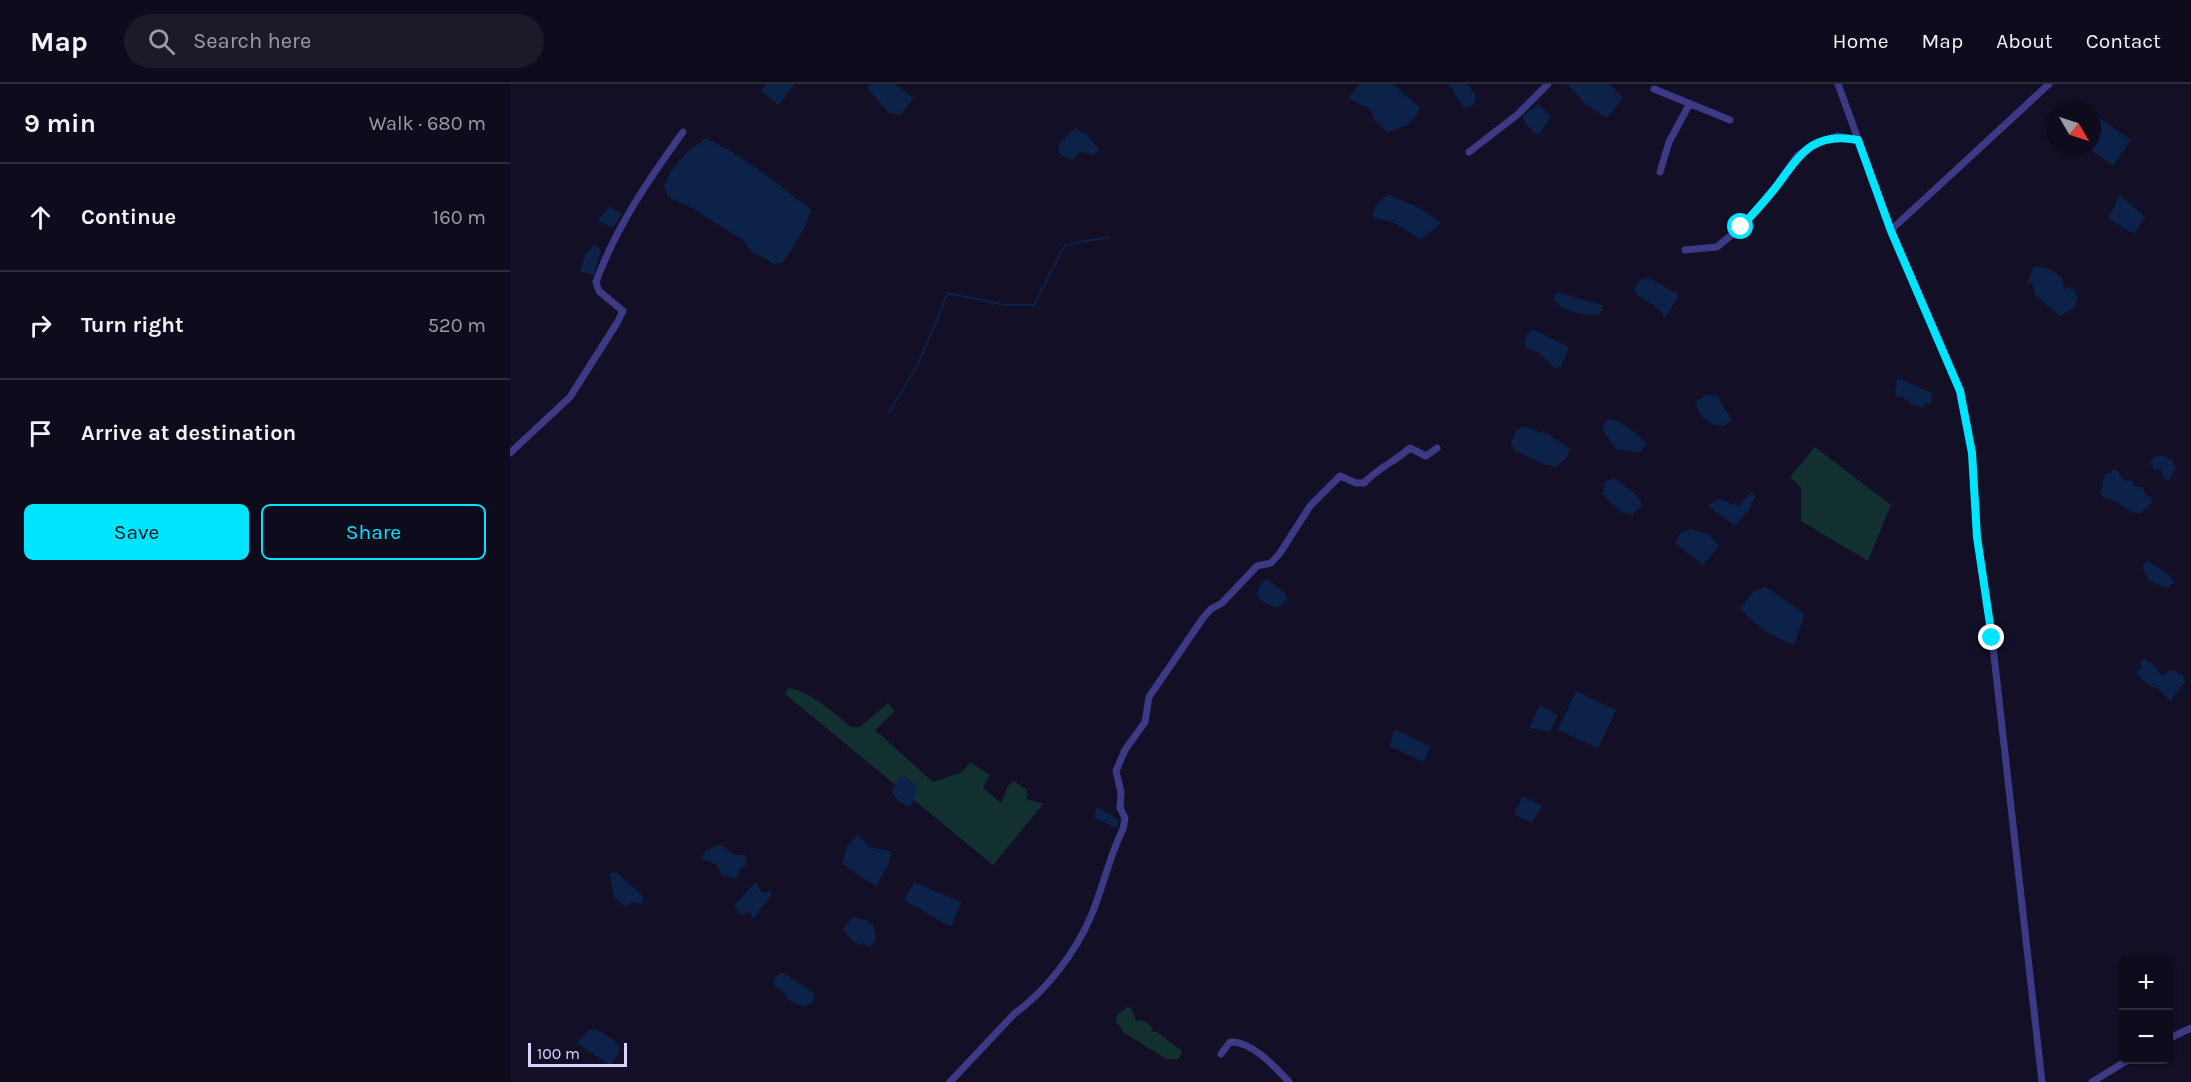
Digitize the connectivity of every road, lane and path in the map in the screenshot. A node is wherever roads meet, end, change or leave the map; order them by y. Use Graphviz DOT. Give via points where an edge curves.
graph roads {
  1 [pos="1548,84"];
  2 [pos="1838,84"];
  3 [pos="2049,84"];
  4 [pos="1654,90"];
  5 [pos="1689,105"];
  6 [pos="1730,120"];
  7 [pos="683,132"];
  8 [pos="1858,140"];
  9 [pos="1469,152"];
  10 [pos="1660,172"];
  11 [pos="1891,231"];
  12 [pos="1685,250"];
  13 [pos="1437,448"];
  14 [pos="510,453"];
  15 [pos="2191,1028"];
  16 [pos="2173,1037"];
  17 [pos="1221,1054"];
  18 [pos="2120,1064"];
  19 [pos="950,1082"];
  20 [pos="1289,1082"];
  21 [pos="2042,1082"];
  22 [pos="2092,1082"];
  1 -- 9 [label="street" via="1517,115"];
  2 -- 8 [label="street"];
  3 -- 11 [label="street"];
  4 -- 5 [label="street"];
  5 -- 6 [label="street"];
  5 -- 10 [label="street" via="1669,142"];
  7 -- 14 [label="street" via="639,194 596,282 599,291 623,311 617,323 570,398"];
  8 -- 11 [label="street"];
  8 -- 12 [label="street" via="1837,136 1813,145 1797,156 1741,227 1717,247"];
  11 -- 21 [label="street" via="1960,391 1972,453 1977,537"];
  13 -- 19 [label="street" via="1426,456 1410,448 1395,462 1374,471 1364,483 1340,477 1310,506 1276,558 1257,566 1222,603 1211,609 1189,636 1149,697 1145,722 1116,771 1120,808 1125,818 1123,829 1074,950 1026,1006"];
  15 -- 16 [label="street"];
  17 -- 20 [label="street" via="1230,1042 1238,1041 1271,1063"];
  18 -- 22 [label="street"];
}
